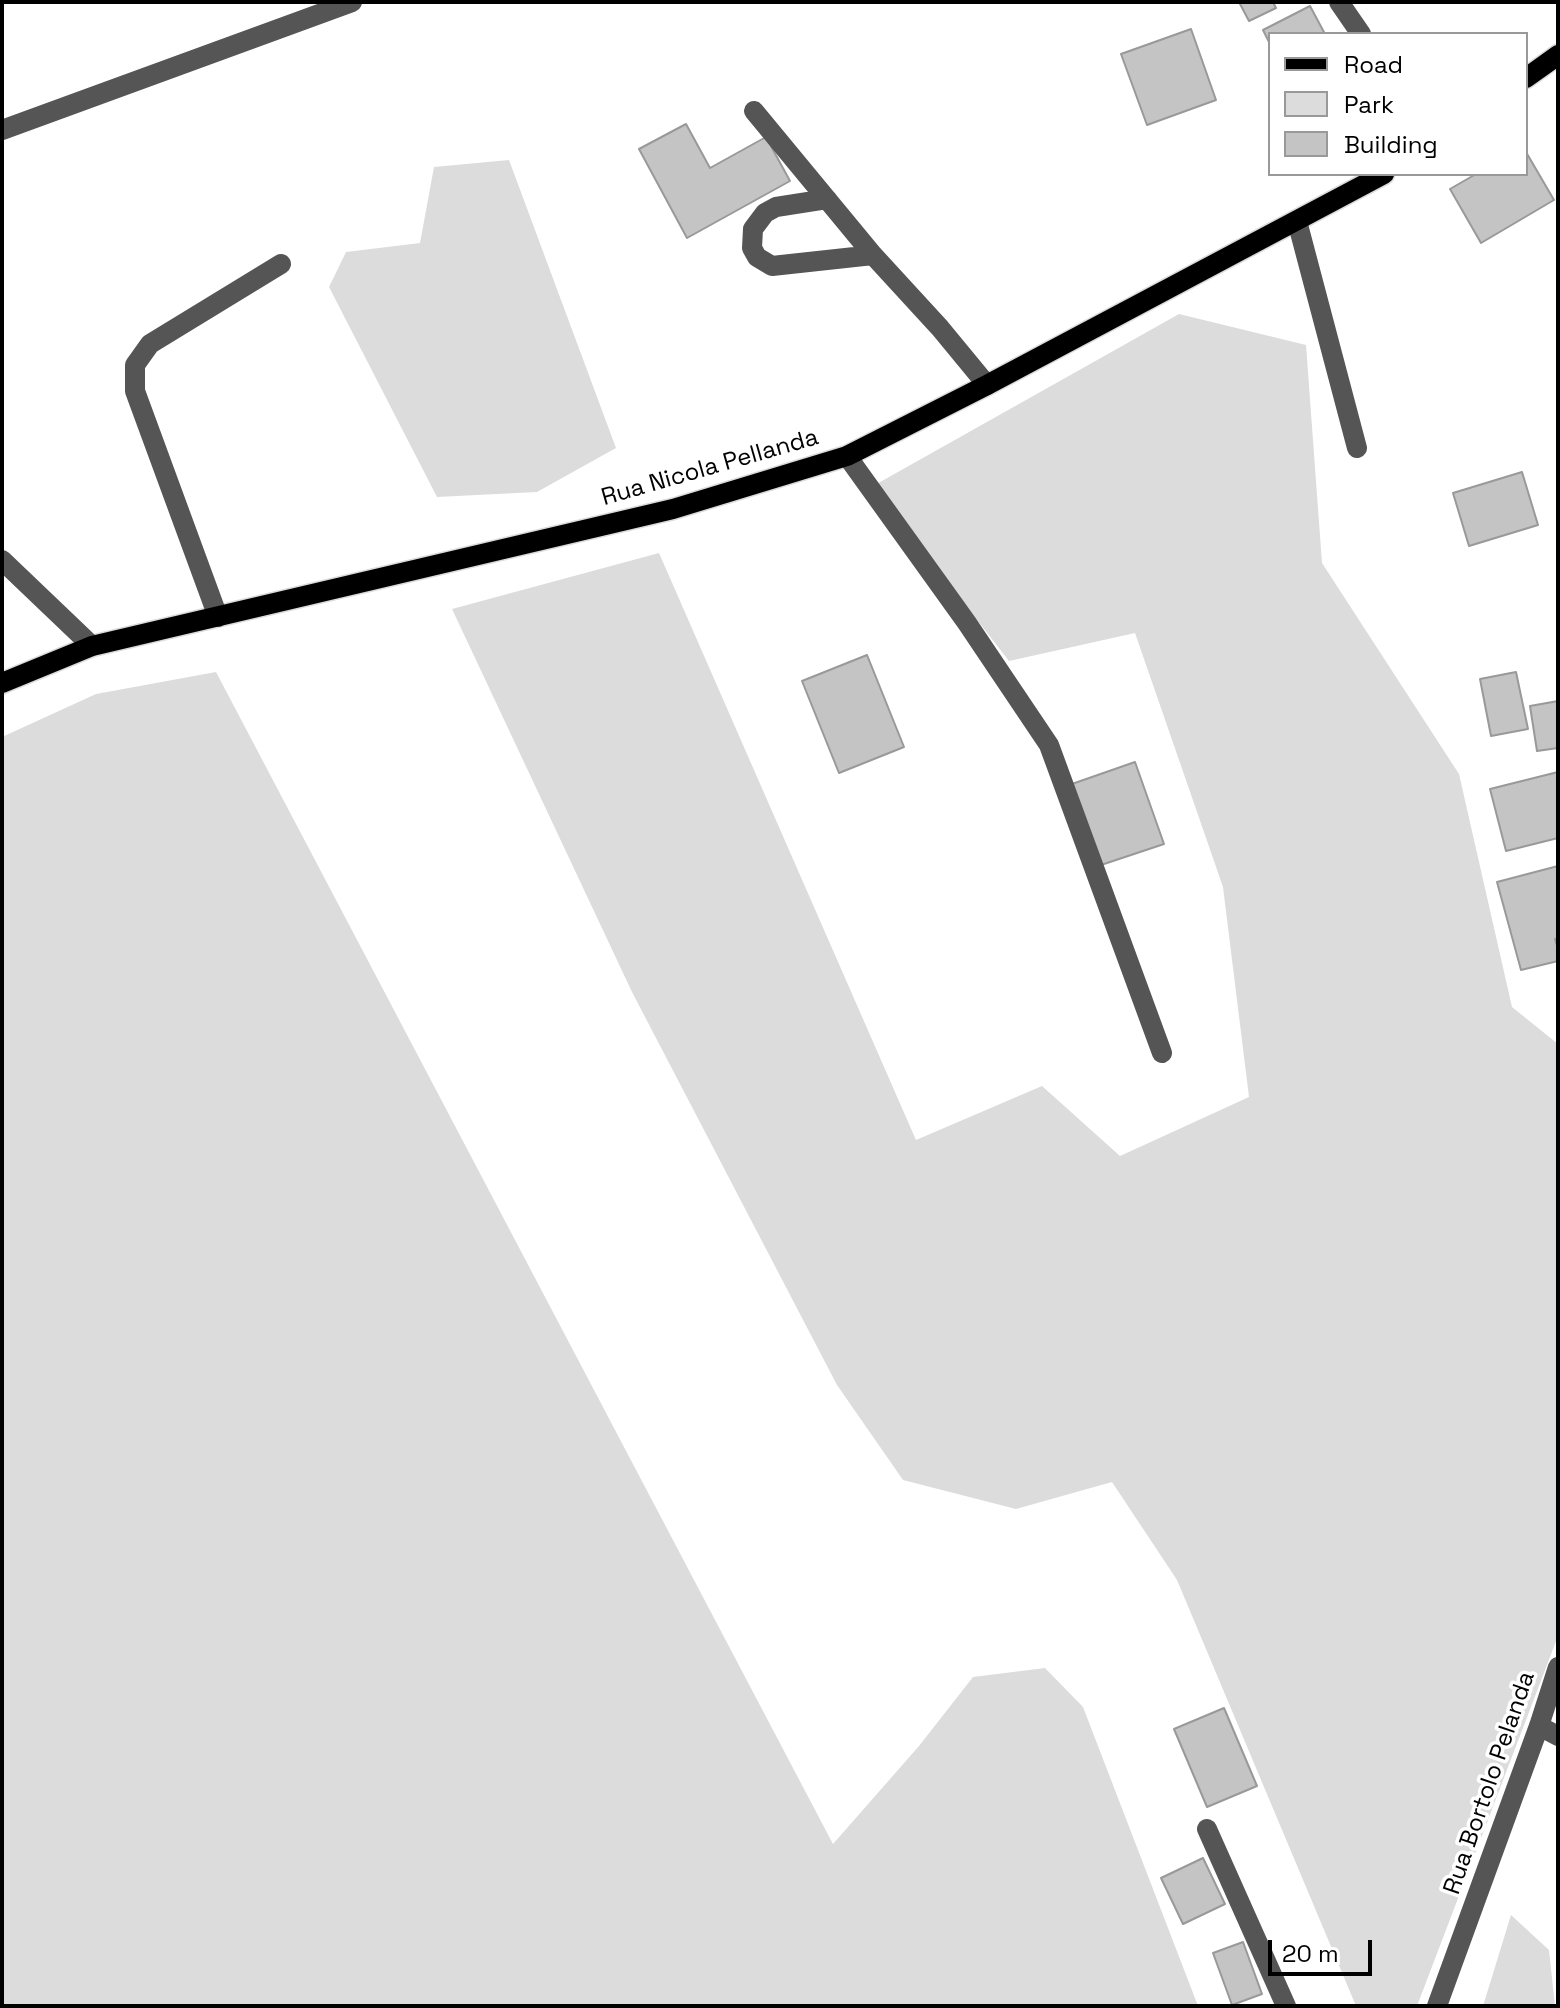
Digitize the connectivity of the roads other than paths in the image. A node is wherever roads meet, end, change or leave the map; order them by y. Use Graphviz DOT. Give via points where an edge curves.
graph roads {
  1 [pos="352,2"];
  2 [pos="1339,2"];
  3 [pos="1360,32"];
  4 [pos="1558,55"];
  5 [pos="1528,77"];
  6 [pos="754,111"];
  7 [pos="2,130"];
  8 [pos="1380,176"];
  9 [pos="827,199"];
  10 [pos="1297,221"];
  11 [pos="873,255"];
  12 [pos="281,264"];
  13 [pos="987,385"];
  14 [pos="1357,448"];
  15 [pos="847,456"];
  16 [pos="2,560"];
  17 [pos="218,617"];
  18 [pos="92,646"];
  19 [pos="2,683"];
  20 [pos="1162,1053"];
  21 [pos="1558,1667"];
  22 [pos="1539,1726"];
  23 [pos="1558,1736"];
  24 [pos="1207,1829"];
  25 [pos="1286,2006"];
  26 [pos="1437,2006"];
  1 -- 7 [label="street"];
  2 -- 3 [label="street"];
  4 -- 5 [label="main road"];
  6 -- 9 [label="street"];
  8 -- 10 [label="main road, Rua Nicola Pellanda"];
  9 -- 11 [label="street"];
  9 -- 11 [label="street" via="765,213 753,229 757,257 772,266"];
  10 -- 13 [label="main road, Rua Nicola Pellanda"];
  10 -- 14 [label="street"];
  11 -- 13 [label="street"];
  12 -- 17 [label="street" via="150,344 135,365 135,391"];
  13 -- 15 [label="main road, Rua Nicola Pellanda"];
  15 -- 17 [label="main road, Rua Nicola Pellanda" via="673,509"];
  15 -- 20 [label="street" via="1049,745"];
  16 -- 18 [label="street"];
  17 -- 18 [label="main road, Rua Nicola Pellanda"];
  18 -- 19 [label="main road, Rua Nicola Pellanda"];
  21 -- 22 [label="street, Rua Bortolo Pelanda"];
  22 -- 23 [label="street"];
  22 -- 26 [label="street, Rua Bortolo Pelanda"];
  24 -- 25 [label="street"];
}
